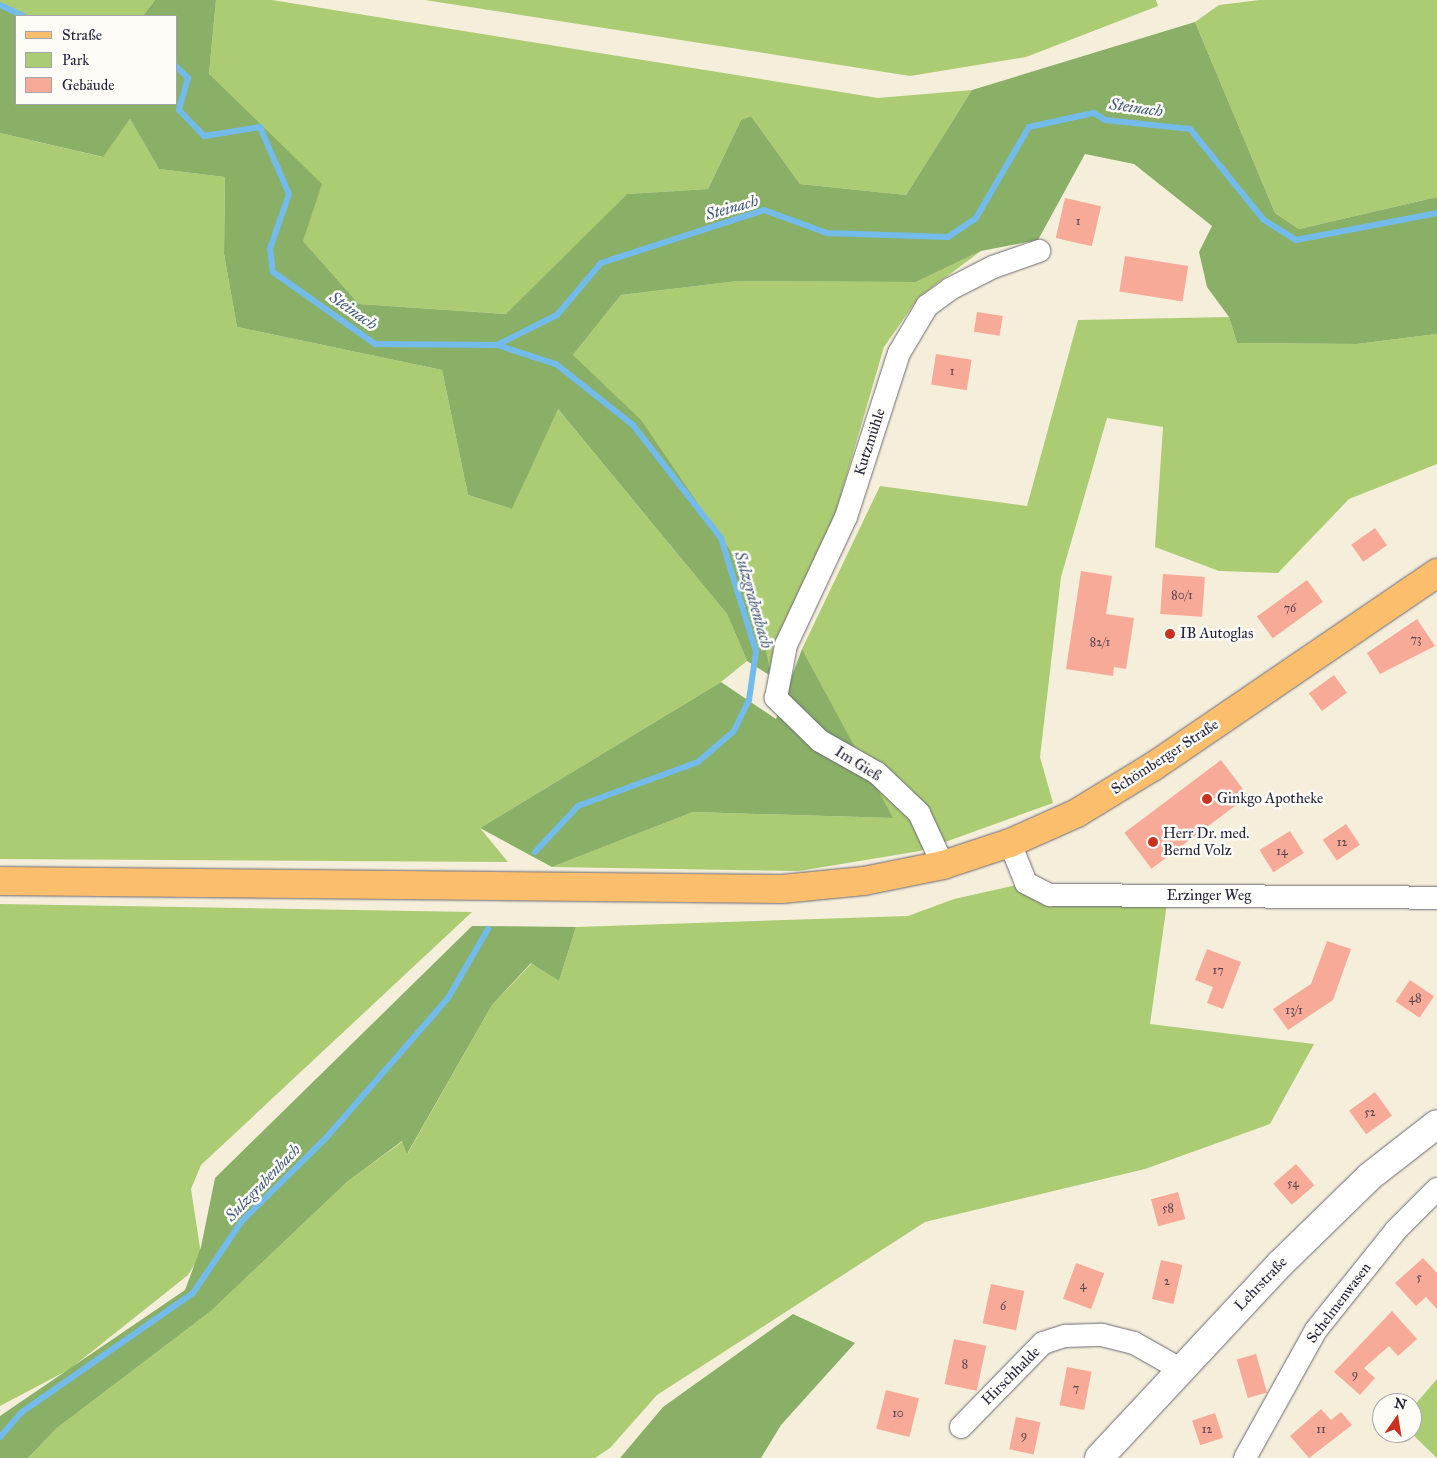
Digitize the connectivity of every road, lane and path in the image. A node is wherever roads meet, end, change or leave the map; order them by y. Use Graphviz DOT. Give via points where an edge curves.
graph roads {
  1 [pos="1039,251"];
  2 [pos="1437,573"];
  3 [pos="776,698"];
  4 [pos="1010,843"];
  5 [pos="943,865"];
  6 [pos="0,881"];
  7 [pos="1437,898"];
  8 [pos="1437,1124"];
  9 [pos="1437,1189"];
  10 [pos="1180,1369"];
  11 [pos="960,1427"];
  12 [pos="1099,1458"];
  13 [pos="1245,1458"];
  1 -- 3 [label="street, Kutzmühle" via="993,267 942,295 927,306 898,353 846,517 786,645"];
  2 -- 4 [label="main road, Schömberger Straße" via="1154,766 1077,813"];
  3 -- 5 [label="street, Im Gieß" via="820,741 877,774 919,813"];
  4 -- 5 [label="main road, Schömberger Straße"];
  4 -- 7 [label="street, Erzinger Weg" via="1026,883 1050,895"];
  5 -- 6 [label="main road, Schömberger Straße" via="864,881 782,888"];
  8 -- 10 [label="street, Lehrstraße" via="1369,1177"];
  9 -- 13 [label="street, Schelmenwasen" via="1396,1230 1316,1330"];
  10 -- 11 [label="street, Hirschhalde" via="1134,1343 1102,1336 1065,1336 1043,1343"];
  10 -- 12 [label="street, Lehrstraße"];
}
